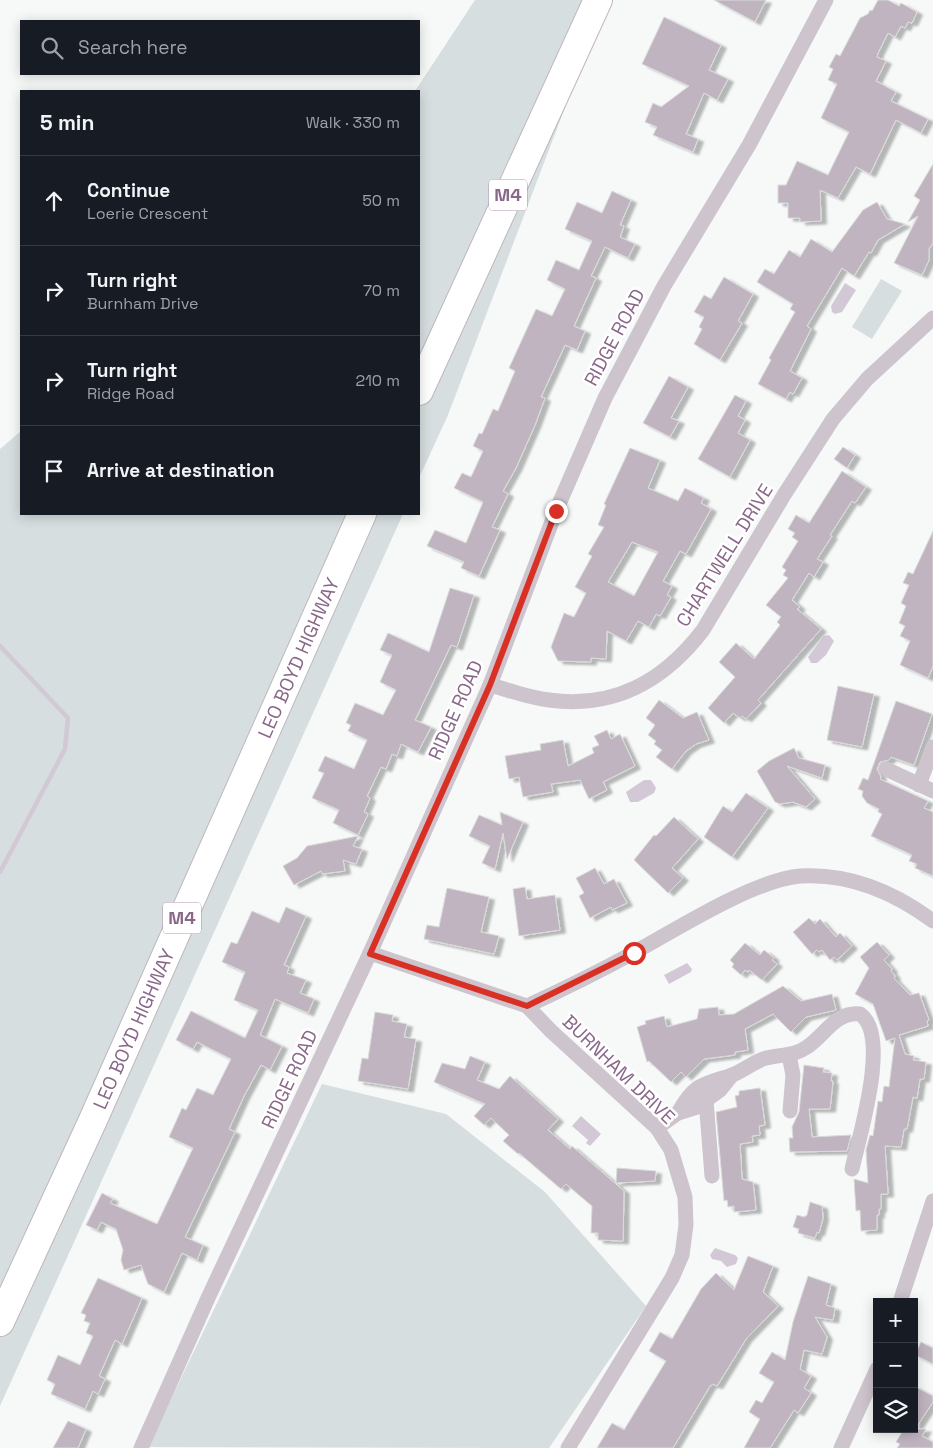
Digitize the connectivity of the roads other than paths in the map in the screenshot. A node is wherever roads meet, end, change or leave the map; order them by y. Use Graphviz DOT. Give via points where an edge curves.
graph roads {
  1 [pos="598,0"];
  2 [pos="826,0"];
  3 [pos="933,318"];
  4 [pos="420,389"];
  5 [pos="362,515"];
  6 [pos="490,685"];
  7 [pos="933,747"];
  8 [pos="886,768"];
  9 [pos="919,785"];
  10 [pos="933,791"];
  11 [pos="933,921"];
  12 [pos="370,954"];
  13 [pos="527,1006"];
  14 [pos="789,1055"];
  15 [pos="702,1094"];
  16 [pos="790,1111"];
  17 [pos="657,1128"];
  18 [pos="852,1169"];
  19 [pos="712,1176"];
  20 [pos="932,1206"];
  21 [pos="901,1298"];
  22 [pos="0,1322"];
  23 [pos="873,1378"];
  24 [pos="140,1448"];
  25 [pos="568,1448"];
  26 [pos="841,1448"];
  1 -- 4 [label="highway, M4"];
  2 -- 6 [label="street, RIDGE ROAD" via="745,152 664,286 605,398 556,511"];
  3 -- 6 [label="street, CHARTWELL DRIVE" via="867,379 833,419 703,630 676,662 628,692 590,702 547,700"];
  5 -- 22 [label="highway, LEO BOYD HIGHWAY / M4"];
  6 -- 12 [label="street, RIDGE ROAD"];
  7 -- 9 [label="street"];
  8 -- 9 [label="street"];
  9 -- 10 [label="street"];
  11 -- 13 [label="street" via="888,894 855,880 798,876 753,890"];
  12 -- 13 [label="street, BURNHAM DRIVE"];
  12 -- 24 [label="street, RIDGE ROAD"];
  13 -- 17 [label="street, BURNHAM DRIVE"];
  14 -- 15 [label="street" via="763,1059 732,1075 720,1090"];
  14 -- 16 [label="street" via="793,1075"];
  14 -- 18 [label="street" via="807,1047 847,1014 860,1014 869,1022 875,1053 874,1067"];
  15 -- 17 [label="street" via="693,1110 678,1113"];
  15 -- 19 [label="street"];
  17 -- 25 [label="street, BURNHAM DRIVE" via="671,1150 685,1197 682,1255 672,1278"];
  20 -- 21 [label="street"];
  23 -- 26 [label="street"];
}
